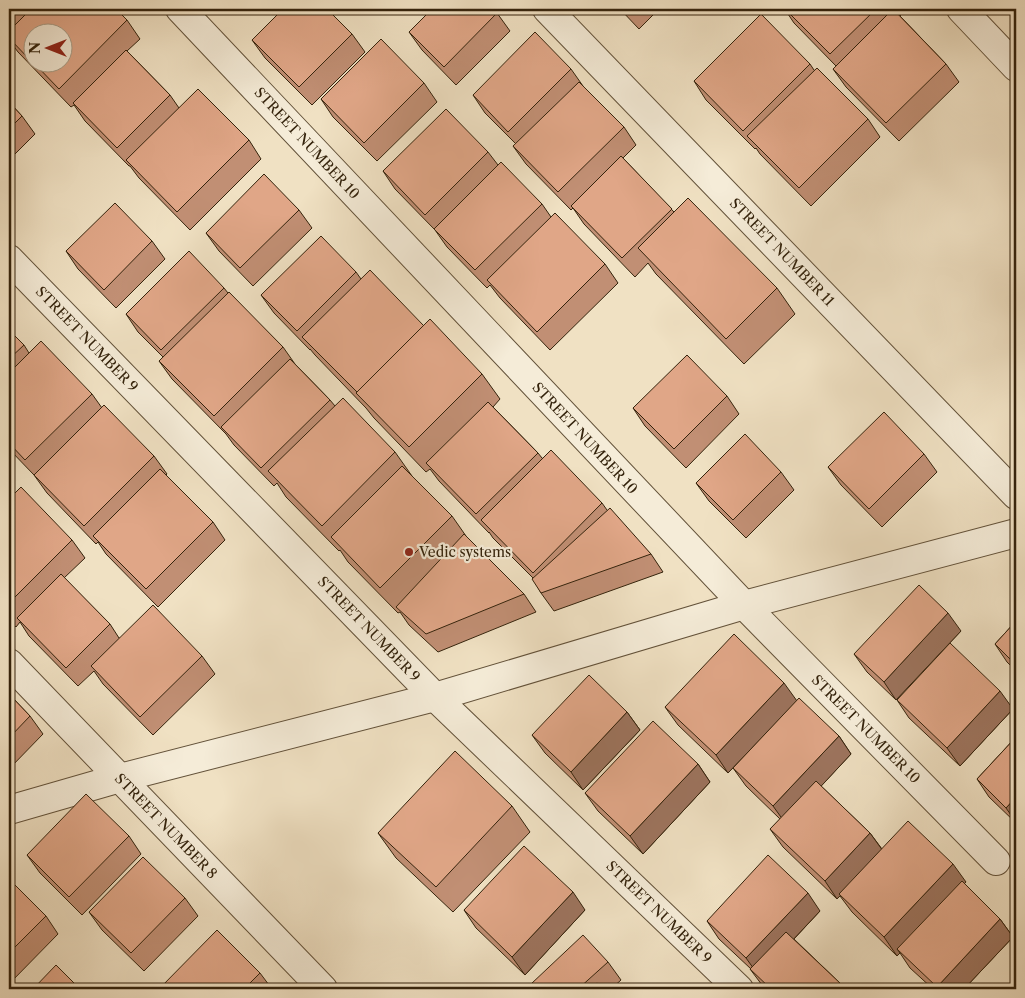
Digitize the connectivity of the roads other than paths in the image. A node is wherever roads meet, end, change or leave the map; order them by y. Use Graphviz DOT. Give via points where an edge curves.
graph roads {
  1 [pos="180,9"];
  2 [pos="547,9"];
  3 [pos="961,9"];
  4 [pos="1016,67"];
  5 [pos="9,259"];
  6 [pos="1016,495"];
  7 [pos="1016,533"];
  8 [pos="744,606"];
  9 [pos="9,663"];
  10 [pos="435,697"];
  11 [pos="120,778"];
  12 [pos="9,810"];
  13 [pos="996,861"];
  14 [pos="322,989"];
  15 [pos="739,989"];
  1 -- 8 [label="street, STREET NUMBER 10"];
  2 -- 6 [label="street, STREET NUMBER 11"];
  3 -- 4 [label="street"];
  5 -- 10 [label="street, STREET NUMBER 9"];
  7 -- 8 [label="street"];
  8 -- 10 [label="street"];
  8 -- 13 [label="street, STREET NUMBER 10"];
  9 -- 11 [label="street, STREET NUMBER 8"];
  10 -- 11 [label="street"];
  10 -- 15 [label="street, STREET NUMBER 9"];
  11 -- 12 [label="street"];
  11 -- 14 [label="street, STREET NUMBER 8"];
}
